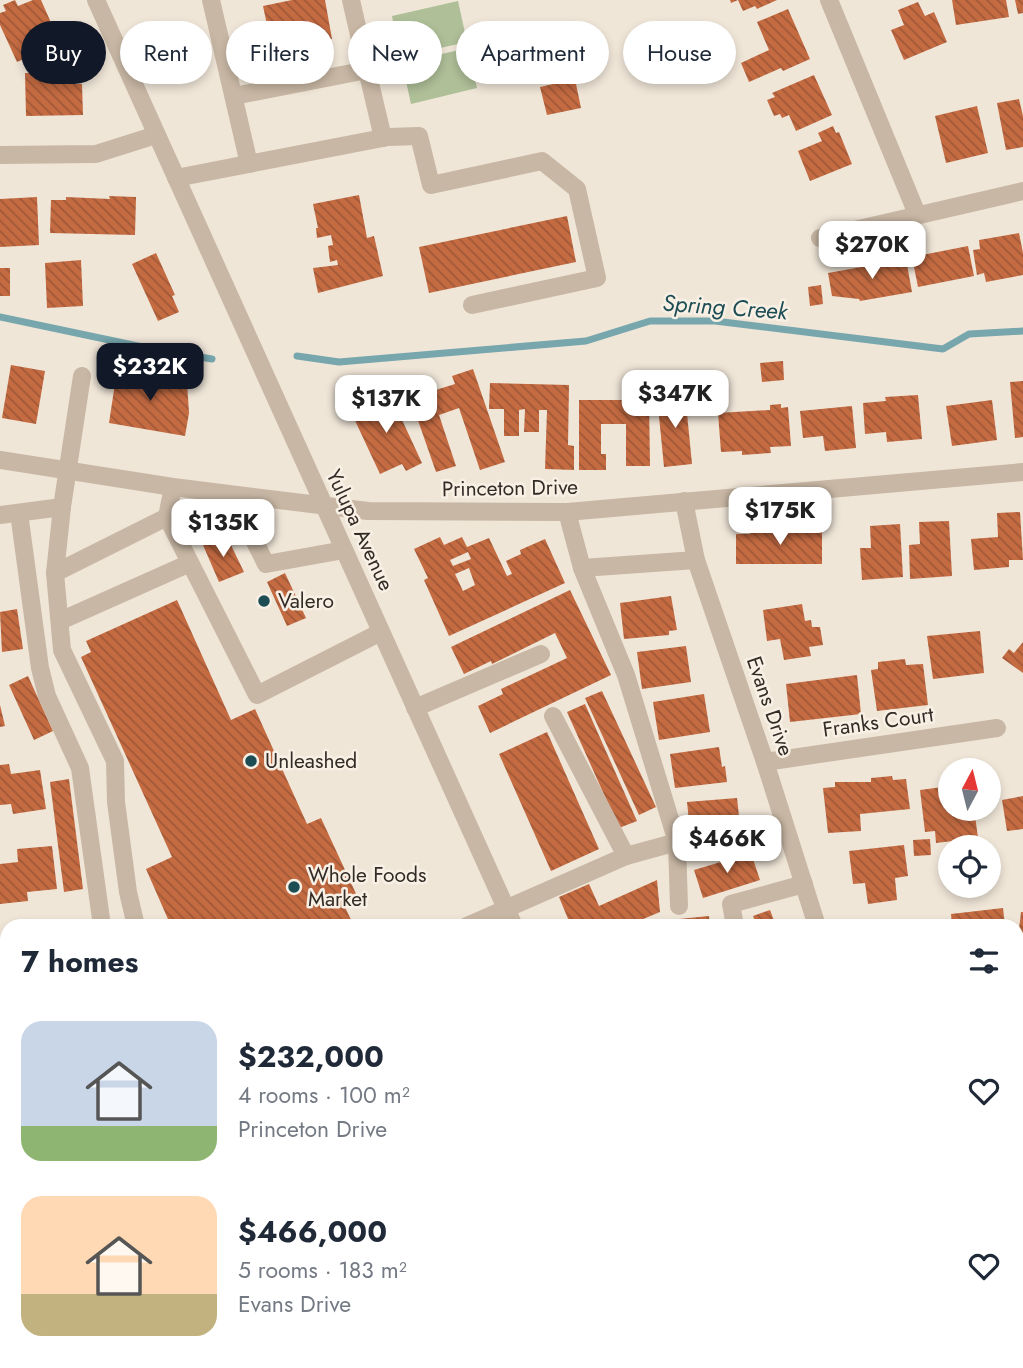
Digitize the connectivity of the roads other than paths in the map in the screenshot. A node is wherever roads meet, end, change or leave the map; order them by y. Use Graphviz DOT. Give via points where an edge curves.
graph roads {
  1 [pos="96,0"];
  2 [pos="211,0"];
  3 [pos="351,0"];
  4 [pos="829,0"];
  5 [pos="356,21"];
  6 [pos="348,74"];
  7 [pos="371,84"];
  8 [pos="234,96"];
  9 [pos="156,135"];
  10 [pos="383,138"];
  11 [pos="0,155"];
  12 [pos="249,164"];
  13 [pos="176,178"];
  14 [pos="1023,191"];
  15 [pos="917,214"];
  16 [pos="820,238"];
  17 [pos="471,305"];
  18 [pos="82,376"];
  19 [pos="0,460"];
  20 [pos="67,470"];
  21 [pos="1023,472"];
  22 [pos="173,487"];
  23 [pos="257,498"];
  24 [pos="684,500"];
  25 [pos="323,506"];
  26 [pos="62,507"];
  27 [pos="567,512"];
  28 [pos="19,513"];
  29 [pos="0,515"];
  30 [pos="167,517"];
  31 [pos="344,550"];
  32 [pos="696,560"];
  33 [pos="190,563"];
  34 [pos="582,568"];
  35 [pos="55,573"];
  36 [pos="60,621"];
  37 [pos="381,632"];
  38 [pos="541,654"];
  39 [pos="415,708"];
  40 [pos="554,716"];
  41 [pos="997,728"];
  42 [pos="765,762"];
  43 [pos="677,842"];
  44 [pos="626,856"];
  45 [pos="804,884"];
  46 [pos="679,906"];
  47 [pos="510,918"];
  48 [pos="101,919"];
  49 [pos="134,919"];
  50 [pos="733,919"];
  51 [pos="815,919"];
  1 -- 9 [label="street, Yulupa Avenue"];
  2 -- 8 [label="street"];
  3 -- 5 [label="street"];
  4 -- 15 [label="street"];
  6 -- 8 [label="street"];
  7 -- 10 [label="street"];
  8 -- 12 [label="street"];
  9 -- 11 [label="street" via="96,153"];
  9 -- 13 [label="street, Yulupa Avenue"];
  10 -- 12 [label="street"];
  10 -- 17 [label="street" via="419,136 430,185 542,161 578,189 597,278"];
  12 -- 13 [label="street"];
  13 -- 25 [label="street, Yulupa Avenue"];
  14 -- 15 [label="street"];
  15 -- 16 [label="street"];
  18 -- 20 [label="street"];
  19 -- 20 [label="street, Princeton Drive"];
  20 -- 22 [label="street, Princeton Drive"];
  20 -- 26 [label="street"];
  21 -- 24 [label="street, Princeton Drive"];
  22 -- 23 [label="street, Princeton Drive"];
  22 -- 30 [label="street"];
  23 -- 25 [label="street, Princeton Drive"];
  23 -- 31 [label="street" via="255,542 266,564"];
  24 -- 27 [label="street, Princeton Drive"];
  24 -- 32 [label="street, Evans Drive"];
  25 -- 27 [label="street, Princeton Drive" via="369,511"];
  25 -- 31 [label="street, Yulupa Avenue"];
  26 -- 28 [label="street"];
  26 -- 35 [label="street"];
  27 -- 34 [label="street"];
  28 -- 29 [label="street"];
  28 -- 48 [label="street" via="40,668 47,696 80,768"];
  30 -- 33 [label="street"];
  30 -- 35 [label="street"];
  31 -- 37 [label="street, Yulupa Avenue"];
  32 -- 34 [label="street"];
  32 -- 42 [label="street, Evans Drive"];
  33 -- 36 [label="street"];
  33 -- 37 [label="street" via="257,695"];
  34 -- 43 [label="street" via="625,675"];
  35 -- 36 [label="street"];
  36 -- 49 [label="street" via="62,650 115,761 116,802"];
  37 -- 39 [label="street, Yulupa Avenue"];
  38 -- 39 [label="street"];
  39 -- 47 [label="street, Yulupa Avenue"];
  40 -- 44 [label="street"];
  41 -- 42 [label="street, Franks Court"];
  42 -- 45 [label="street, Evans Drive"];
  43 -- 44 [label="street"];
  43 -- 46 [label="street"];
  44 -- 47 [label="street"];
  45 -- 50 [label="street" via="731,905"];
  45 -- 51 [label="street, Evans Drive"];
}
